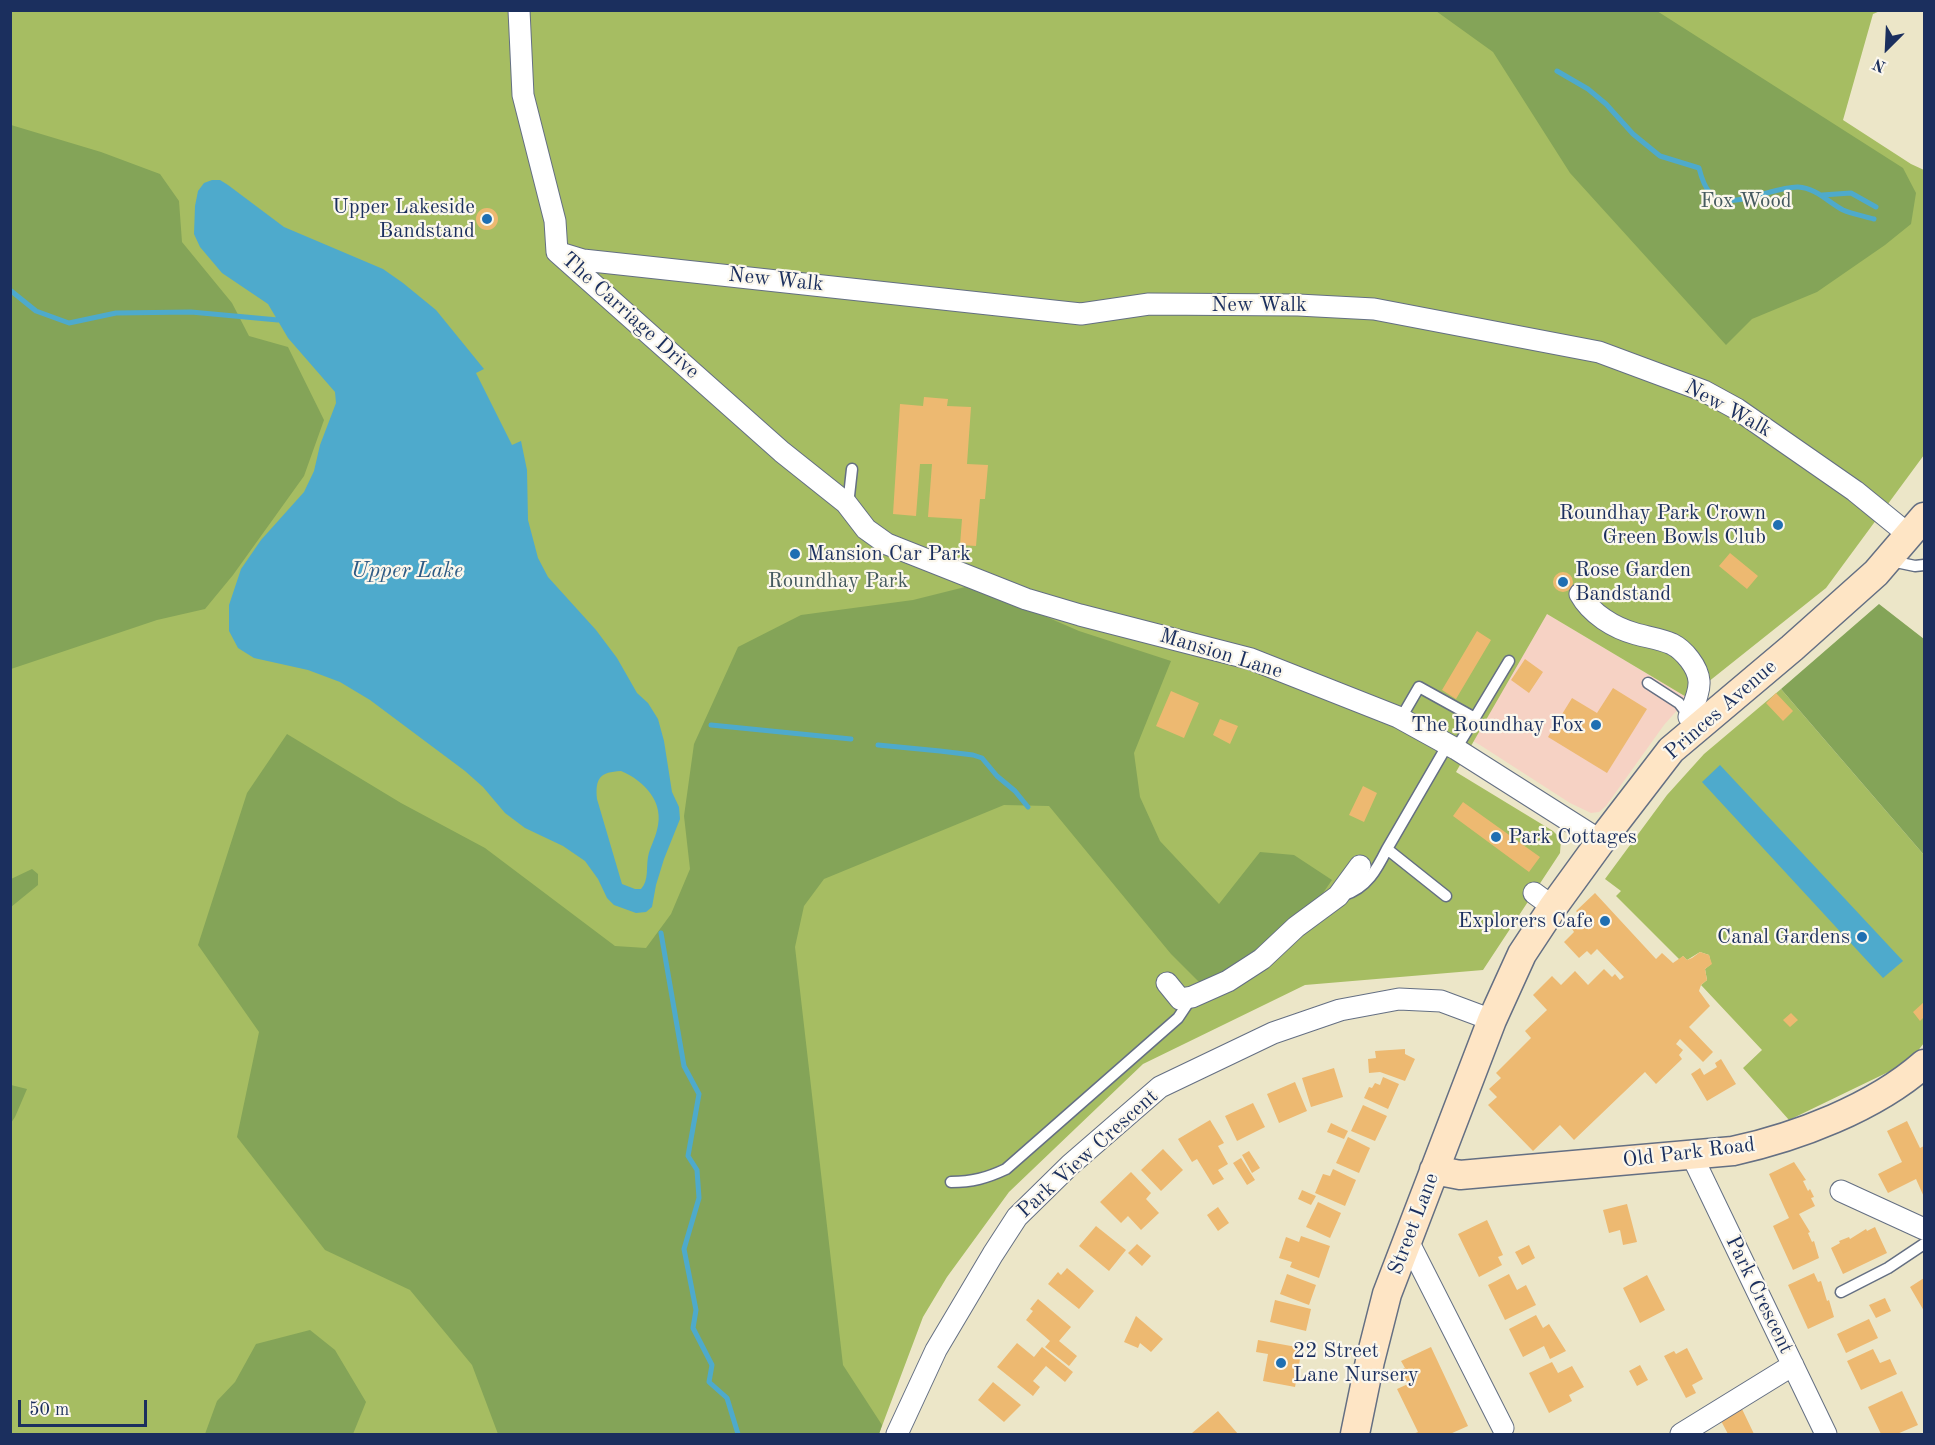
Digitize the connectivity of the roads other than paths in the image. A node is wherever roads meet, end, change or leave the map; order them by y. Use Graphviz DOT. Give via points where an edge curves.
graph roads {
  1 [pos="519,10"];
  2 [pos="557,252"];
  3 [pos="852,469"];
  4 [pos="841,499"];
  5 [pos="1917,526"];
  6 [pos="1888,561"];
  7 [pos="1924,565"];
  8 [pos="1580,594"];
  9 [pos="1509,661"];
  10 [pos="1648,683"];
  11 [pos="1401,718"];
  12 [pos="1475,718"];
  13 [pos="1693,722"];
  14 [pos="1452,747"];
  15 [pos="1601,841"];
  16 [pos="1387,849"];
  17 [pos="1360,866"];
  18 [pos="1338,896"];
  19 [pos="1446,896"];
  20 [pos="1167,983"];
  21 [pos="1192,997"];
  22 [pos="1492,1020"];
  23 [pos="1924,1064"];
  24 [pos="1692,1156"];
  25 [pos="1434,1170"];
  26 [pos="951,1182"];
  27 [pos="1841,1191"];
  28 [pos="1924,1229"];
  29 [pos="1408,1241"];
  30 [pos="1924,1244"];
  31 [pos="1841,1292"];
  32 [pos="1793,1365"];
  33 [pos="1503,1428"];
  34 [pos="897,1434"];
  35 [pos="1355,1434"];
  36 [pos="1681,1434"];
  37 [pos="1826,1434"];
  1 -- 2 [label="street, The Carriage Drive" via="523,95 555,221"];
  2 -- 4 [label="street, The Carriage Drive" via="782,452"];
  2 -- 5 [label="street, New Walk" via="583,260 1082,314 1149,304 1298,304 1374,309 1599,352 1704,391 1737,409 1855,492"];
  3 -- 4 [label="lane"];
  4 -- 11 [label="street, Mansion Lane" via="866,529 887,544 1026,599 1251,659"];
  5 -- 6 [label="street, Princes Avenue"];
  6 -- 7 [label="lane"];
  6 -- 13 [label="street, Princes Avenue" via="1792,648"];
  8 -- 13 [label="street" via="1587,606 1614,626 1672,644 1687,656 1699,680"];
  9 -- 12 [label="lane"];
  10 -- 13 [label="lane" via="1679,703"];
  11 -- 12 [label="lane" via="1419,687"];
  11 -- 14 [label="street, Mansion Lane"];
  12 -- 14 [label="lane"];
  13 -- 15 [label="street, Princes Avenue"];
  14 -- 15 [label="street, Mansion Lane"];
  14 -- 16 [label="lane"];
  15 -- 22 [label="street, Princes Avenue" via="1543,900"];
  16 -- 18 [label="lane" via="1374,874 1358,889"];
  16 -- 19 [label="lane"];
  17 -- 18 [label="street"];
  18 -- 21 [label="street" via="1245,971"];
  20 -- 21 [label="street" via="1180,999"];
  21 -- 26 [label="lane" via="1178,1018 1006,1169 970,1182"];
  22 -- 25 [label="street, Street Lane"];
  22 -- 34 [label="street, Park View Crescent" via="1441,1001 1399,999 1340,1010 1274,1033 1160,1087 1017,1217 936,1350"];
  23 -- 24 [label="street, Old Park Road" via="1845,1114 1774,1142"];
  24 -- 25 [label="street, Old Park Road" via="1460,1175"];
  24 -- 32 [label="street, Park Crescent"];
  25 -- 29 [label="street, Street Lane"];
  27 -- 28 [label="street"];
  29 -- 33 [label="street"];
  29 -- 35 [label="street, Street Lane" via="1387,1294"];
  30 -- 31 [label="lane"];
  32 -- 36 [label="street"];
  32 -- 37 [label="street, Park Crescent"];
}
